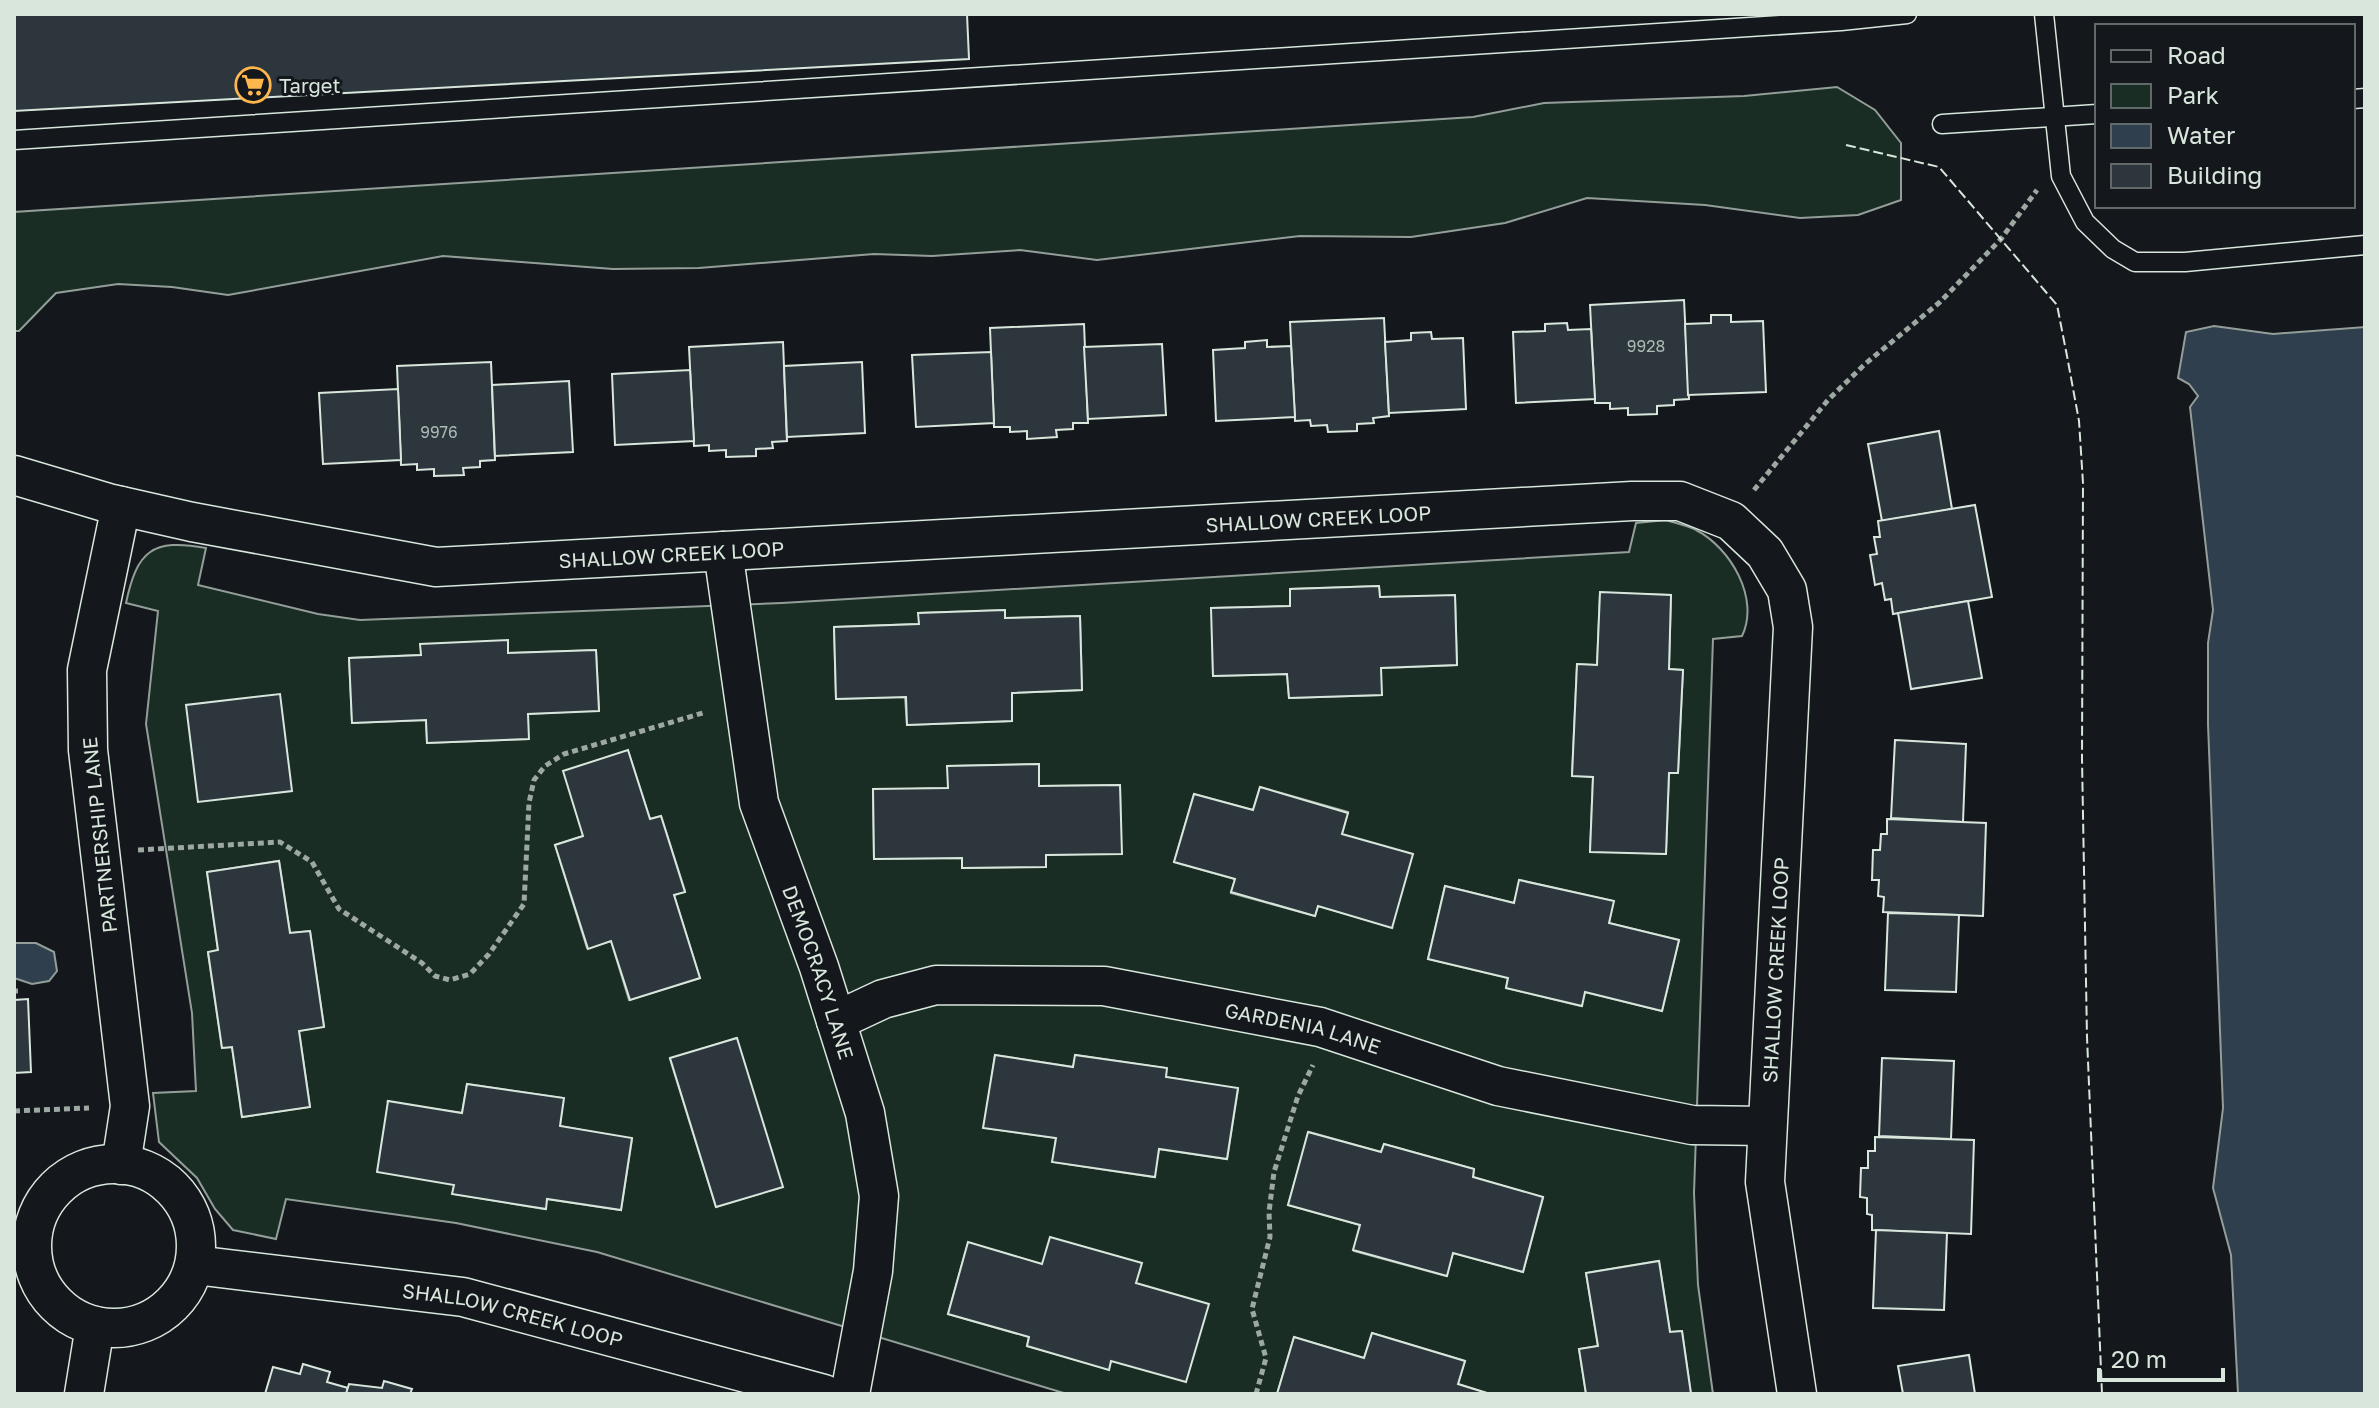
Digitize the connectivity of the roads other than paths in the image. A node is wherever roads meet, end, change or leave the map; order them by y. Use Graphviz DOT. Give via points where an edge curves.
graph roads {
  1 [pos="1907,14"];
  2 [pos="2044,14"];
  3 [pos="2095,114"];
  4 [pos="2053,117"];
  5 [pos="1942,124"];
  6 [pos="14,140"];
  7 [pos="2365,245"];
  8 [pos="14,475"];
  9 [pos="121,506"];
  10 [pos="723,551"];
  11 [pos="836,1021"];
  12 [pos="1767,1126"];
  13 [pos="121,1165"];
  14 [pos="195,1265"];
  15 [pos="95,1326"];
  16 [pos="84,1394"];
  17 [pos="824,1394"];
  18 [pos="850,1394"];
  19 [pos="1797,1394"];
  1 -- 6 [label="lane"];
  2 -- 4 [label="lane"];
  3 -- 4 [label="lane"];
  4 -- 5 [label="lane"];
  4 -- 7 [label="lane" via="2065,190 2085,222 2135,262"];
  8 -- 9 [label="street, SHALLOW CREEK LOOP"];
  9 -- 10 [label="street, SHALLOW CREEK LOOP" via="436,567"];
  9 -- 13 [label="street, PARTNERSHIP LANE" via="87,670 88,750 130,1106"];
  10 -- 11 [label="street, DEMOCRACY LANE" via="759,803"];
  10 -- 12 [label="street, SHALLOW CREEK LOOP" via="1632,501 1680,501 1731,521 1765,553 1787,590 1793,627"];
  11 -- 12 [label="street, GARDENIA LANE" via="883,999 936,985 1104,986 1330,1030 1498,1086 1692,1125"];
  11 -- 18 [label="street, DEMOCRACY LANE" via="865,1113 879,1196 873,1271"];
  12 -- 19 [label="street, SHALLOW CREEK LOOP" via="1765,1182"];
  13 -- 14 [label="street" via="157,1175 177,1192 197,1239"];
  13 -- 15 [label="street" via="82,1170 60,1184 43,1203 33,1228 31,1253 51,1300"];
  14 -- 15 [label="street" via="169,1308 147,1322 122,1328"];
  14 -- 17 [label="street, SHALLOW CREEK LOOP" via="463,1297"];
  15 -- 16 [label="street"];
}
